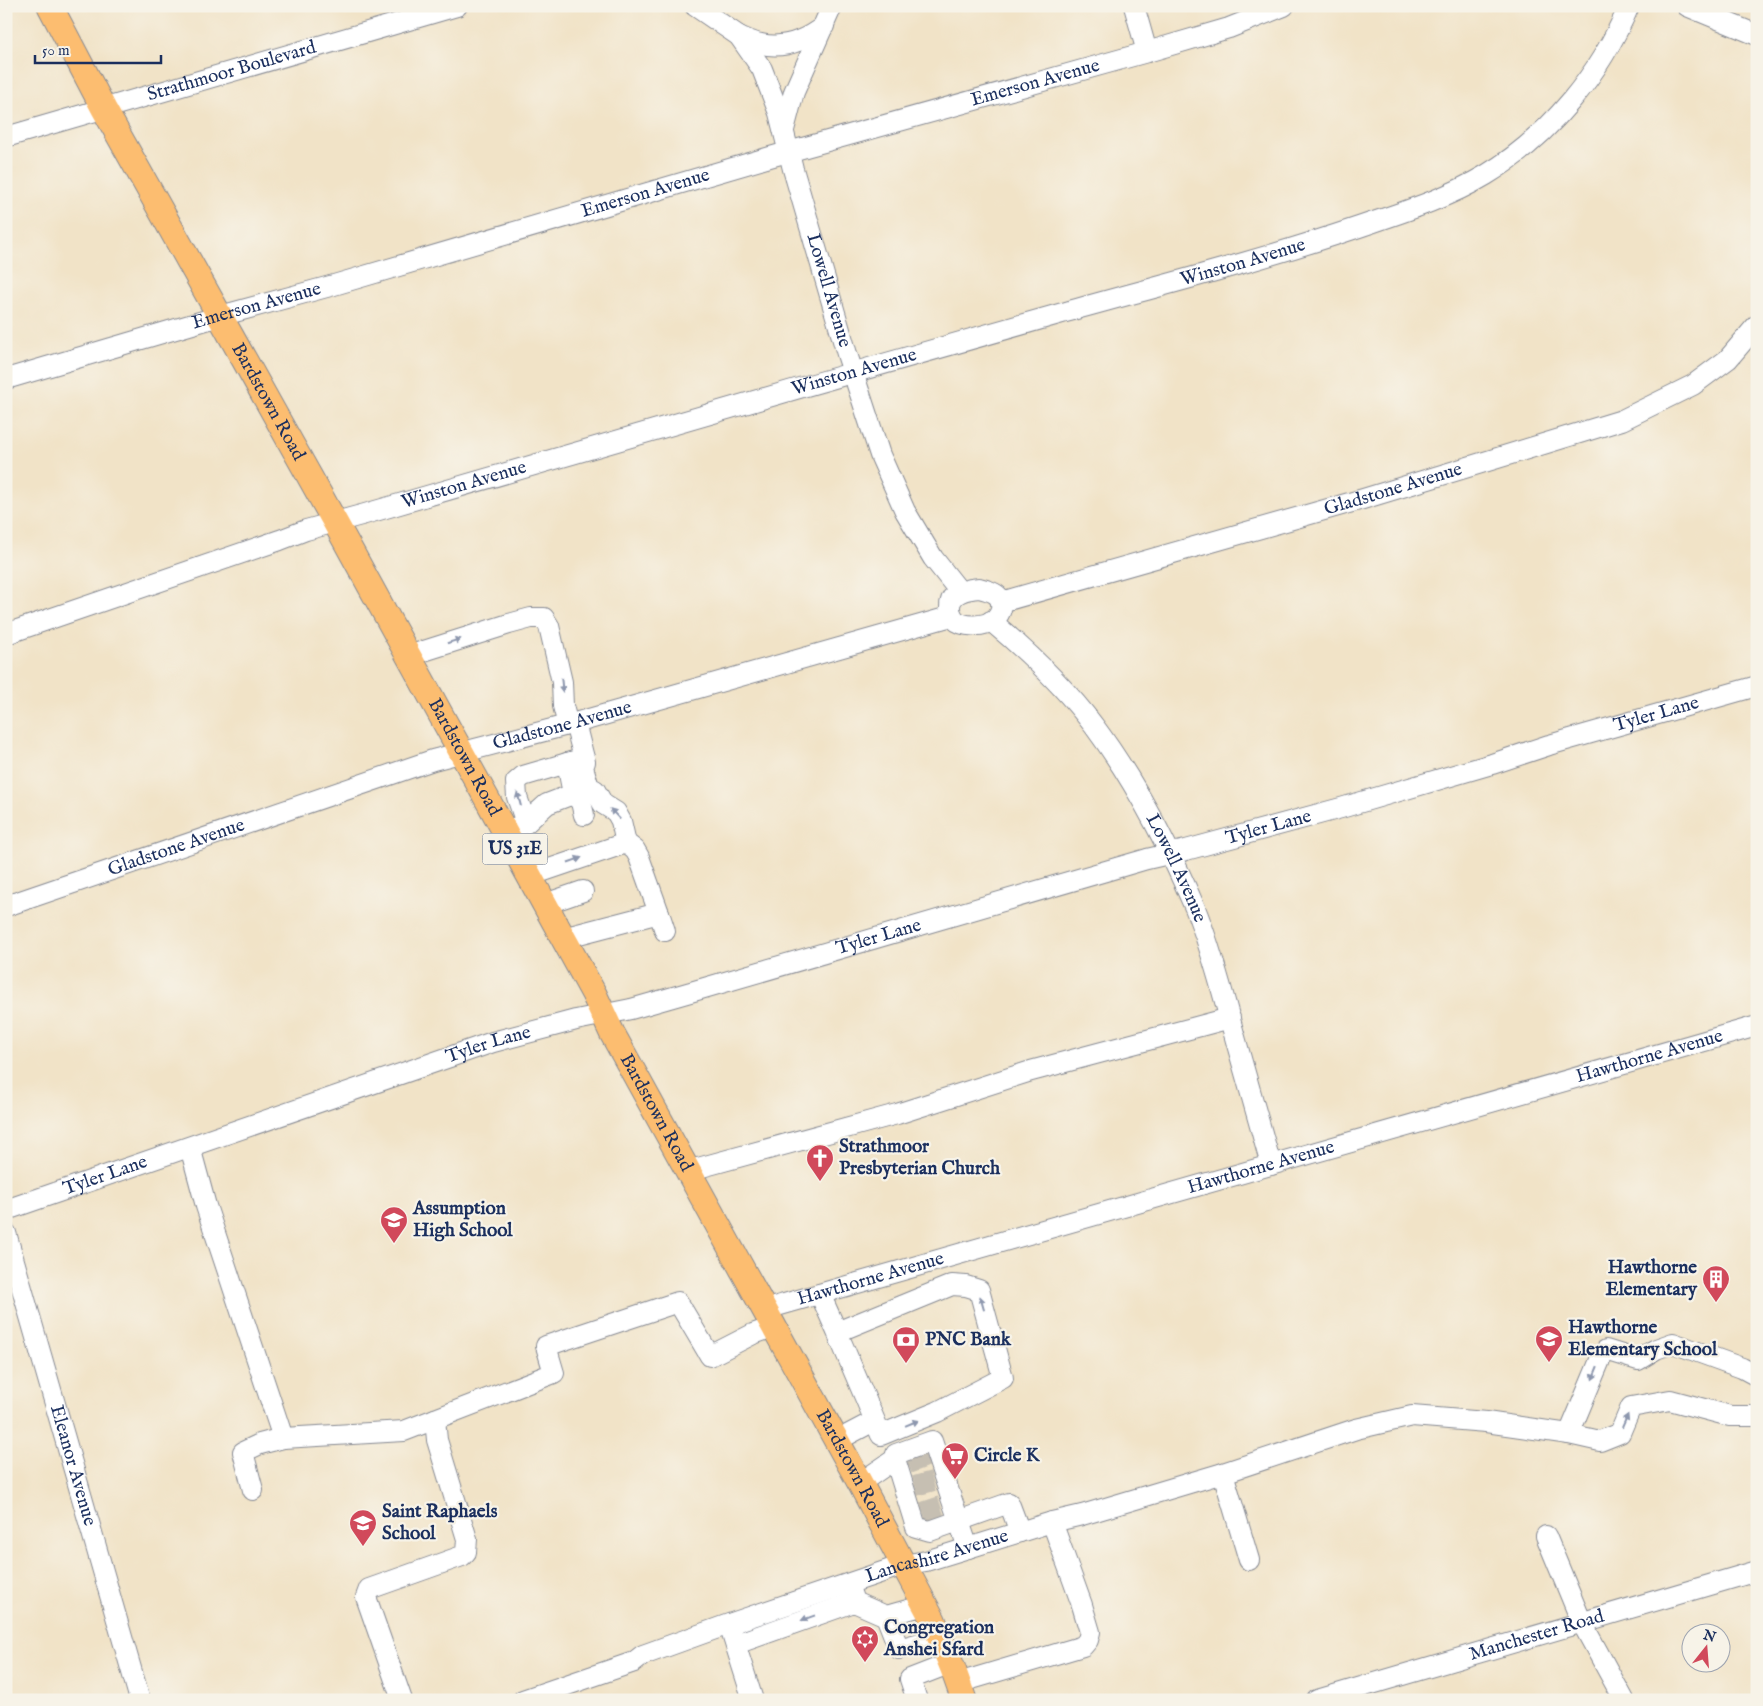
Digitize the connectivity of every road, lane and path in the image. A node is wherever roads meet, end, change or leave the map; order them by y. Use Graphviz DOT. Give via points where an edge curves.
graph roads {
  1 [pos="50,6"];
  2 [pos="457,6"];
  3 [pos="695,6"];
  4 [pos="832,6"];
  5 [pos="1134,6"];
  6 [pos="1284,6"];
  7 [pos="1629,6"];
  8 [pos="1686,6"];
  9 [pos="824,26"];
  10 [pos="1757,35"];
  11 [pos="739,36"];
  12 [pos="1148,52"];
  13 [pos="104,109"];
  14 [pos="6,136"];
  15 [pos="786,142"];
  16 [pos="220,316"];
  17 [pos="1757,325"];
  18 [pos="853,372"];
  19 [pos="6,379"];
  20 [pos="335,522"];
  21 [pos="960,592"];
  22 [pos="1001,602"];
  23 [pos="952,616"];
  24 [pos="991,621"];
  25 [pos="6,634"];
  26 [pos="408,656"];
  27 [pos="1757,686"];
  28 [pos="572,724"];
  29 [pos="461,752"];
  30 [pos="579,761"];
  31 [pos="573,794"];
  32 [pos="584,815"];
  33 [pos="516,828"];
  34 [pos="626,843"];
  35 [pos="1169,853"];
  36 [pos="529,876"];
  37 [pos="583,891"];
  38 [pos="545,904"];
  39 [pos="6,906"];
  40 [pos="563,938"];
  41 [pos="604,1015"];
  42 [pos="1230,1018"];
  43 [pos="1757,1026"];
  44 [pos="190,1147"];
  45 [pos="1270,1165"];
  46 [pos="687,1171"];
  47 [pos="6,1210"];
  48 [pos="6,1233"];
  49 [pos="921,1265"];
  50 [pos="820,1294"];
  51 [pos="931,1294"];
  52 [pos="768,1318"];
  53 [pos="837,1332"];
  54 [pos="1757,1376"];
  55 [pos="1757,1416"];
  56 [pos="435,1419"];
  57 [pos="874,1421"];
  58 [pos="1569,1434"];
  59 [pos="283,1438"];
  60 [pos="836,1441"];
  61 [pos="912,1460"];
  62 [pos="1223,1473"];
  63 [pos="860,1483"];
  64 [pos="924,1483"];
  65 [pos="253,1490"];
  66 [pos="933,1512"];
  67 [pos="1052,1522"];
  68 [pos="1020,1532"];
  69 [pos="885,1533"];
  70 [pos="1546,1536"];
  71 [pos="968,1548"];
  72 [pos="1249,1560"];
  73 [pos="902,1566"];
  74 [pos="1757,1572"];
  75 [pos="851,1593"];
  76 [pos="925,1605"];
  77 [pos="886,1616"];
  78 [pos="1582,1623"];
  79 [pos="729,1624"];
  80 [pos="940,1637"];
  81 [pos="736,1644"];
  82 [pos="957,1682"];
  83 [pos="140,1700"];
  84 [pos="402,1700"];
  85 [pos="523,1700"];
  86 [pos="752,1700"];
  87 [pos="917,1700"];
  88 [pos="1317,1700"];
  89 [pos="1624,1700"];
  1 -- 13 [label="main road, Bardstown Road / US 31E"];
  2 -- 13 [label="street, Strathmoor Boulevard"];
  3 -- 11 [label="street, Lowell Avenue"];
  4 -- 9 [label="street"];
  5 -- 12 [label="street"];
  6 -- 12 [label="street, Emerson Avenue" via="1229,28"];
  7 -- 18 [label="street, Winston Avenue" via="1612,44 1546,128 1511,158 1482,177 1422,205 1291,250"];
  8 -- 10 [label="street"];
  9 -- 11 [label="street, Lowell Avenue" via="807,38 780,45 761,44"];
  9 -- 15 [label="street" via="794,92"];
  11 -- 15 [label="street, Lowell Avenue" via="762,69"];
  12 -- 15 [label="street, Emerson Avenue"];
  13 -- 14 [label="street, Strathmoor Boulevard"];
  13 -- 16 [label="main road, Bardstown Road / US 31E"];
  15 -- 16 [label="street, Emerson Avenue" via="334,285"];
  15 -- 18 [label="street, Lowell Avenue"];
  16 -- 19 [label="street, Emerson Avenue"];
  16 -- 20 [label="main road, Bardstown Road / US 31E"];
  17 -- 22 [label="street, Gladstone Avenue" via="1728,359 1693,385 1622,420 1363,499"];
  18 -- 20 [label="street, Winston Avenue"];
  18 -- 21 [label="street, Lowell Avenue" via="880,455 898,495 933,558"];
  20 -- 25 [label="street, Winston Avenue"];
  20 -- 26 [label="main road, Bardstown Road / US 31E"];
  21 -- 22 [label="street" via="979,588 990,590"];
  21 -- 23 [label="street" via="950,604"];
  22 -- 24 [label="street" via="1000,613"];
  23 -- 24 [label="street" via="970,625"];
  23 -- 28 [label="street, Gladstone Avenue"];
  24 -- 35 [label="street, Lowell Avenue" via="1060,686 1093,724 1120,763"];
  26 -- 28 [label="street, one-way" via="509,624 544,618 562,682 563,706"];
  26 -- 29 [label="main road, Bardstown Road / US 31E"];
  27 -- 35 [label="street, Tyler Lane" via="1341,808"];
  28 -- 29 [label="street, Gladstone Avenue"];
  28 -- 30 [label="street"];
  29 -- 33 [label="main road, Bardstown Road / US 31E"];
  29 -- 39 [label="street, Gladstone Avenue"];
  30 -- 31 [label="street"];
  33 -- 30 [label="street, one-way" via="516,782 523,776"];
  34 -- 30 [label="street, one-way" via="621,820 589,787"];
  31 -- 32 [label="street" via="581,802"];
  31 -- 33 [label="street" via="547,804"];
  33 -- 36 [label="main road, Bardstown Road / US 31E"];
  36 -- 34 [label="street, one-way"];
  34 -- 40 [label="street" via="639,857 662,922"];
  35 -- 41 [label="street, Tyler Lane"];
  35 -- 42 [label="street, Lowell Avenue" via="1195,909"];
  36 -- 38 [label="main road, Bardstown Road / US 31E"];
  37 -- 38 [label="street"];
  38 -- 40 [label="main road, Bardstown Road / US 31E"];
  40 -- 41 [label="main road, Bardstown Road / US 31E"];
  41 -- 44 [label="street, Tyler Lane" via="493,1042"];
  41 -- 46 [label="main road, Bardstown Road / US 31E"];
  42 -- 45 [label="street, Lowell Avenue"];
  42 -- 46 [label="street"];
  43 -- 45 [label="street, Hawthorne Avenue"];
  44 -- 47 [label="street, Tyler Lane"];
  44 -- 59 [label="street" via="206,1206"];
  45 -- 49 [label="street, Hawthorne Avenue"];
  46 -- 52 [label="main road, Bardstown Road / US 31E"];
  48 -- 83 [label="street, Eleanor Avenue"];
  49 -- 50 [label="street, Hawthorne Avenue"];
  49 -- 51 [label="street"];
  50 -- 52 [label="street, Hawthorne Avenue"];
  50 -- 53 [label="street"];
  51 -- 53 [label="street"];
  57 -- 51 [label="street, one-way" via="881,1435 937,1412 1003,1378 979,1290 952,1285"];
  52 -- 56 [label="street, Hawthorne Avenue" via="753,1334 710,1356 678,1302 546,1346 554,1373"];
  52 -- 60 [label="main road, Bardstown Road / US 31E"];
  53 -- 57 [label="street"];
  54 -- 58 [label="street, one-way" via="1673,1343 1638,1360 1606,1350"];
  58 -- 55 [label="street, Lancashire Avenue, one-way" via="1600,1441 1620,1433 1631,1407 1670,1400 1730,1416"];
  56 -- 59 [label="street" via="404,1431"];
  56 -- 84 [label="street" via="437,1440 467,1540 466,1552 369,1589 366,1597"];
  57 -- 60 [label="street"];
  58 -- 62 [label="street, Lancashire Avenue" via="1412,1416 1356,1429"];
  59 -- 65 [label="street" via="243,1452"];
  60 -- 63 [label="main road, Bardstown Road / US 31E"];
  61 -- 63 [label="street"];
  61 -- 64 [label="street"];
  61 -- 64 [label="street"];
  62 -- 67 [label="street, Lancashire Avenue"];
  62 -- 72 [label="street"];
  63 -- 69 [label="main road, Bardstown Road / US 31E"];
  64 -- 66 [label="street"];
  64 -- 66 [label="street"];
  66 -- 68 [label="street" via="1009,1503"];
  66 -- 69 [label="street"];
  66 -- 71 [label="street"];
  67 -- 68 [label="street, Lancashire Avenue"];
  67 -- 82 [label="street" via="1082,1605 1090,1632 1088,1640 1083,1646"];
  68 -- 71 [label="street, Lancashire Avenue"];
  69 -- 73 [label="main road, Bardstown Road / US 31E"];
  70 -- 78 [label="street"];
  71 -- 73 [label="street, Lancashire Avenue"];
  73 -- 75 [label="street, Lancashire Avenue"];
  73 -- 76 [label="main road, Bardstown Road / US 31E"];
  74 -- 78 [label="street, Manchester Road"];
  75 -- 77 [label="street"];
  75 -- 79 [label="street, Lancashire Avenue"];
  75 -- 81 [label="street, one-way"];
  76 -- 77 [label="street"];
  76 -- 80 [label="main road, Bardstown Road / US 31E"];
  77 -- 80 [label="street" via="899,1649"];
  78 -- 88 [label="street, Manchester Road"];
  78 -- 89 [label="street"];
  79 -- 81 [label="street"];
  79 -- 85 [label="street, Lancashire Avenue" via="642,1656 634,1662"];
  80 -- 82 [label="main road, Bardstown Road / US 31E"];
  81 -- 86 [label="street"];
  82 -- 87 [label="street" via="910,1679"];
}
